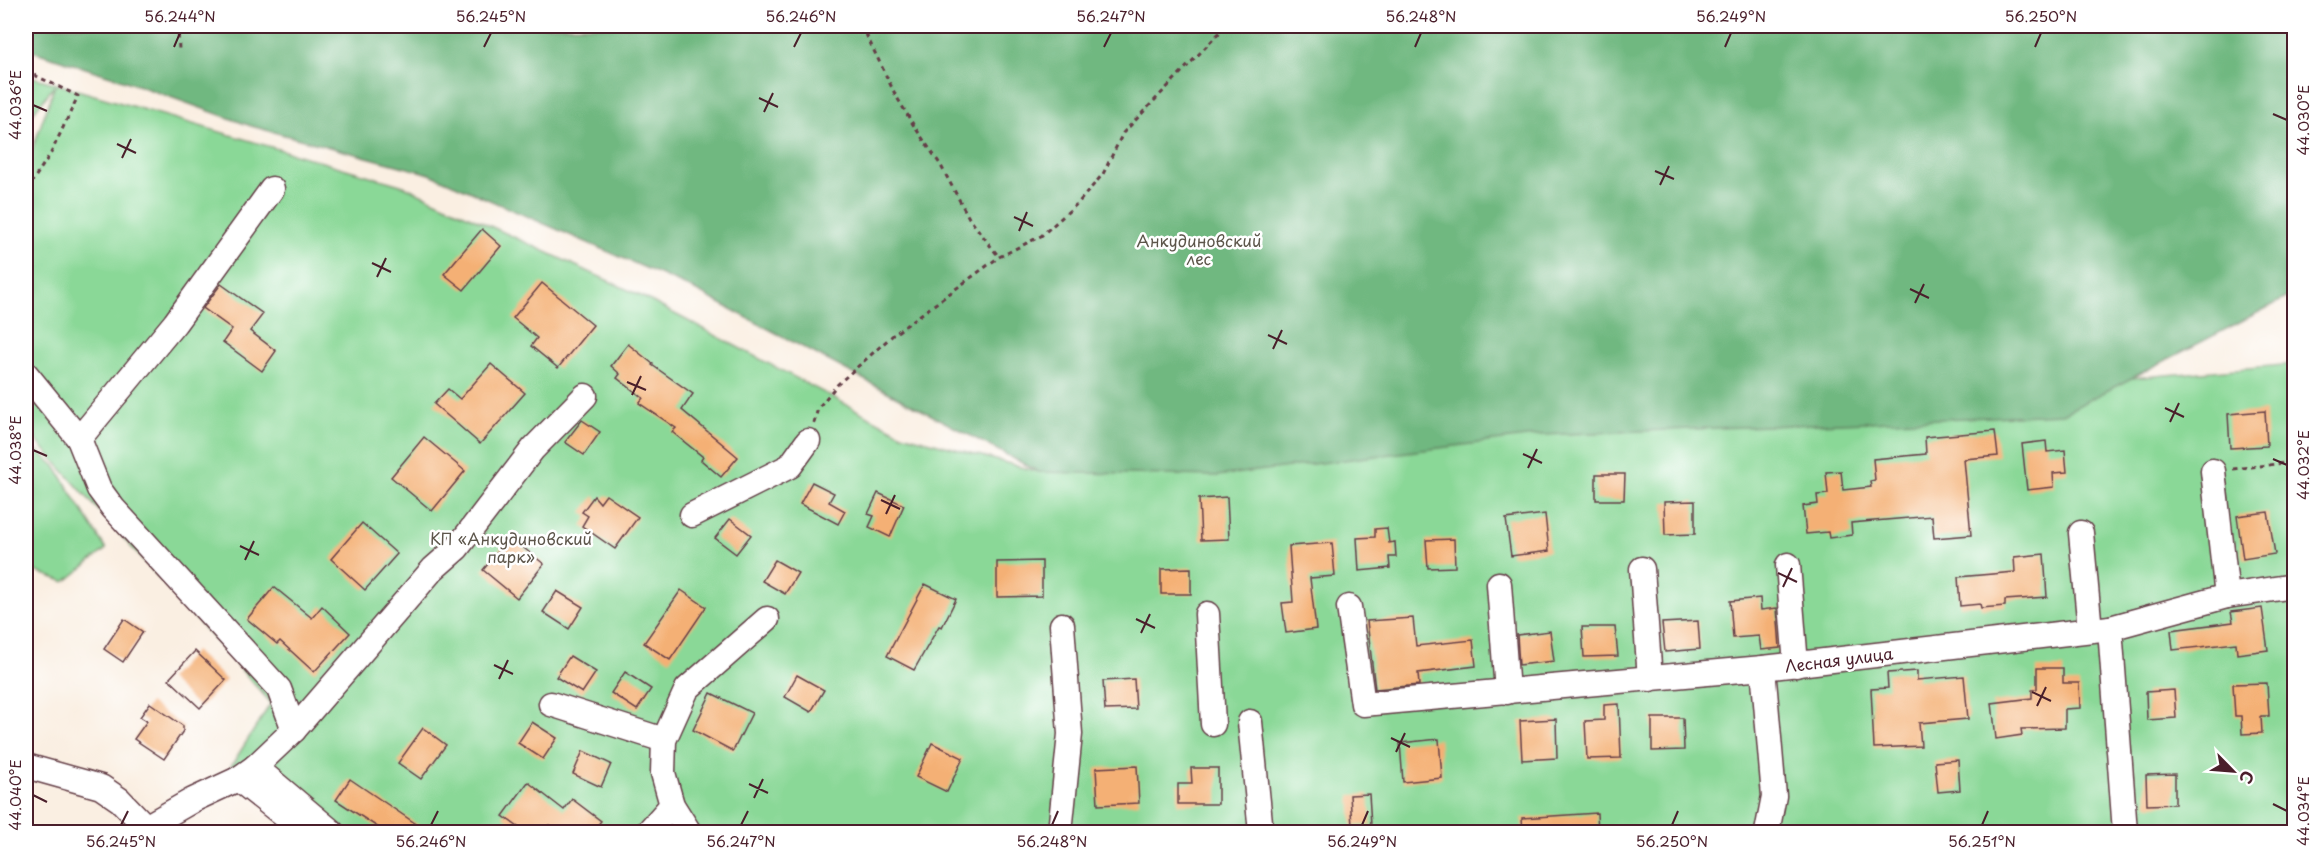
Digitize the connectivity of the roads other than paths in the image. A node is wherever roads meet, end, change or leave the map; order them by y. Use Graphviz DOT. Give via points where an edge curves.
graph roads {
  1 [pos="272,189"];
  2 [pos="26,374"];
  3 [pos="585,396"];
  4 [pos="79,439"];
  5 [pos="808,441"];
  6 [pos="2213,471"];
  7 [pos="692,515"];
  8 [pos="2081,533"];
  9 [pos="1788,565"];
  10 [pos="1642,569"];
  11 [pos="1499,584"];
  12 [pos="2295,586"];
  13 [pos="2227,596"];
  14 [pos="1349,607"];
  15 [pos="1207,614"];
  16 [pos="767,619"];
  17 [pos="1062,625"];
  18 [pos="2100,629"];
  19 [pos="1796,665"];
  20 [pos="1763,668"];
  21 [pos="1650,679"];
  22 [pos="1507,692"];
  23 [pos="551,704"];
  24 [pos="1250,722"];
  25 [pos="1213,724"];
  26 [pos="294,730"];
  27 [pos="664,740"];
  28 [pos="26,766"];
  29 [pos="247,773"];
  30 [pos="672,805"];
  31 [pos="143,830"];
  32 [pos="305,832"];
  33 [pos="333,832"];
  34 [pos="648,832"];
  35 [pos="690,832"];
  36 [pos="1060,832"];
  37 [pos="1261,832"];
  38 [pos="1767,832"];
  39 [pos="2125,832"];
  1 -- 4 [label="street" via="176,323"];
  2 -- 4 [label="street"];
  3 -- 26 [label="street" via="533,449 457,548 433,569"];
  4 -- 26 [label="street" via="99,489 113,508 279,689"];
  5 -- 7 [label="street" via="790,466"];
  6 -- 13 [label="street"];
  8 -- 18 [label="street"];
  9 -- 19 [label="street"];
  10 -- 21 [label="street"];
  11 -- 22 [label="street"];
  12 -- 13 [label="street, Лесная улица"];
  13 -- 18 [label="street, Лесная улица"];
  14 -- 22 [label="street, Лесная улица" via="1363,704"];
  15 -- 25 [label="street"];
  16 -- 27 [label="street" via="687,689"];
  17 -- 36 [label="street" via="1070,734"];
  18 -- 19 [label="street, Лесная улица"];
  18 -- 39 [label="street"];
  19 -- 20 [label="street, Лесная улица"];
  20 -- 21 [label="street, Лесная улица"];
  20 -- 38 [label="street" via="1774,796"];
  21 -- 22 [label="street, Лесная улица"];
  23 -- 27 [label="street"];
  24 -- 37 [label="street"];
  26 -- 29 [label="street"];
  27 -- 30 [label="street" via="663,773"];
  28 -- 31 [label="street" via="101,787 120,800"];
  29 -- 31 [label="street"];
  29 -- 32 [label="street"];
  29 -- 33 [label="street"];
  30 -- 34 [label="street"];
  30 -- 35 [label="street"];
}
